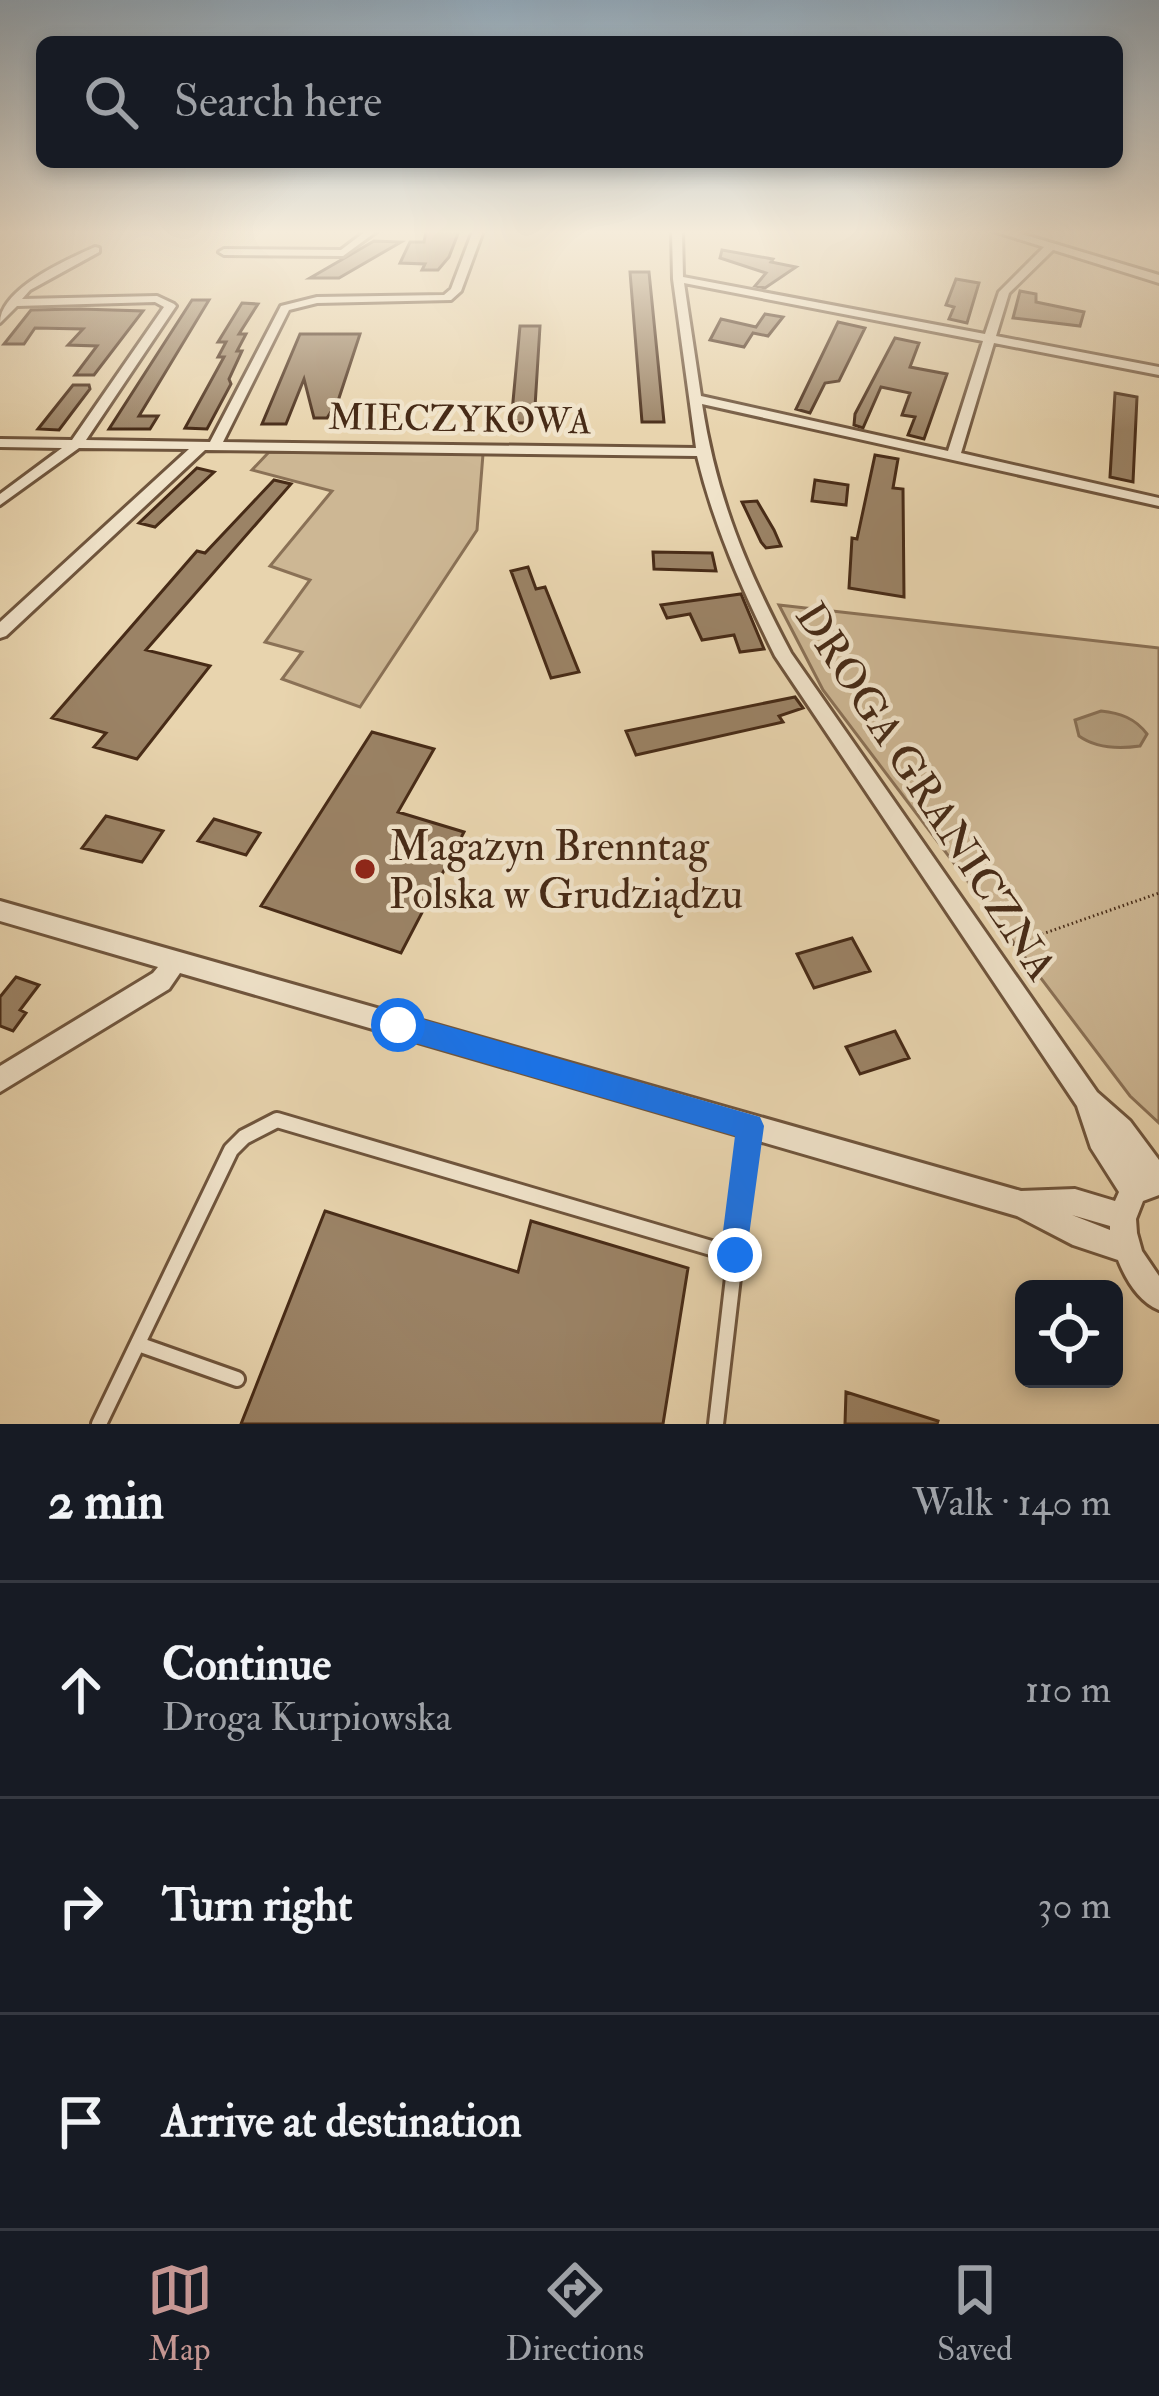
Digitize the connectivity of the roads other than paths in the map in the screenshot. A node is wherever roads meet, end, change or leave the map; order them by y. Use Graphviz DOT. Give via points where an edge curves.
graph roads {
  1 [pos="17,297"];
  2 [pos="448,297"];
  3 [pos="680,297"];
  4 [pos="777,297"];
  5 [pos="1003,297"];
  6 [pos="12,303"];
  7 [pos="0,320"];
  8 [pos="988,337"];
  9 [pos="1159,371"];
  10 [pos="694,398"];
  11 [pos="0,443"];
  12 [pos="77,443"];
  13 [pos="208,446"];
  14 [pos="703,452"];
  15 [pos="953,456"];
  16 [pos="0,501"];
  17 [pos="1159,502"];
  18 [pos="0,632"];
  19 [pos="0,911"];
  20 [pos="175,961"];
  21 [pos="0,1081"];
  22 [pos="750,1126"];
  23 [pos="1143,1193"];
  24 [pos="1021,1204"];
  25 [pos="1126,1249"];
  26 [pos="735,1255"];
  27 [pos="1159,1296"];
  28 [pos="138,1344"];
  29 [pos="237,1379"];
  30 [pos="99,1424"];
  31 [pos="716,1424"];
  1 -- 6 [label="street"];
  2 -- 13 [label="street" via="285,308"];
  3 -- 10 [label="street, DROGA GRANICZNA"];
  4 -- 8 [label="street"];
  5 -- 8 [label="street"];
  6 -- 7 [label="street"];
  6 -- 12 [label="street" via="157,299 170,307"];
  8 -- 9 [label="street"];
  8 -- 15 [label="street"];
  10 -- 14 [label="street, DROGA GRANICZNA"];
  10 -- 15 [label="street"];
  11 -- 12 [label="street, MIECZYKOWA"];
  12 -- 13 [label="street, MIECZYKOWA"];
  12 -- 16 [label="street"];
  13 -- 14 [label="street, MIECZYKOWA"];
  13 -- 18 [label="street"];
  14 -- 23 [label="street, DROGA GRANICZNA" via="721,517 784,656"];
  15 -- 17 [label="street"];
  19 -- 20 [label="street"];
  20 -- 21 [label="street" via="161,981"];
  20 -- 22 [label="street"];
  22 -- 24 [label="street"];
  22 -- 26 [label="lane"];
  23 -- 24 [label="street"];
  23 -- 25 [label="street"];
  24 -- 25 [label="street"];
  25 -- 27 [label="street"];
  26 -- 28 [label="lane" via="277,1120 231,1150"];
  26 -- 31 [label="lane"];
  28 -- 29 [label="lane"];
  28 -- 30 [label="lane"];
}
